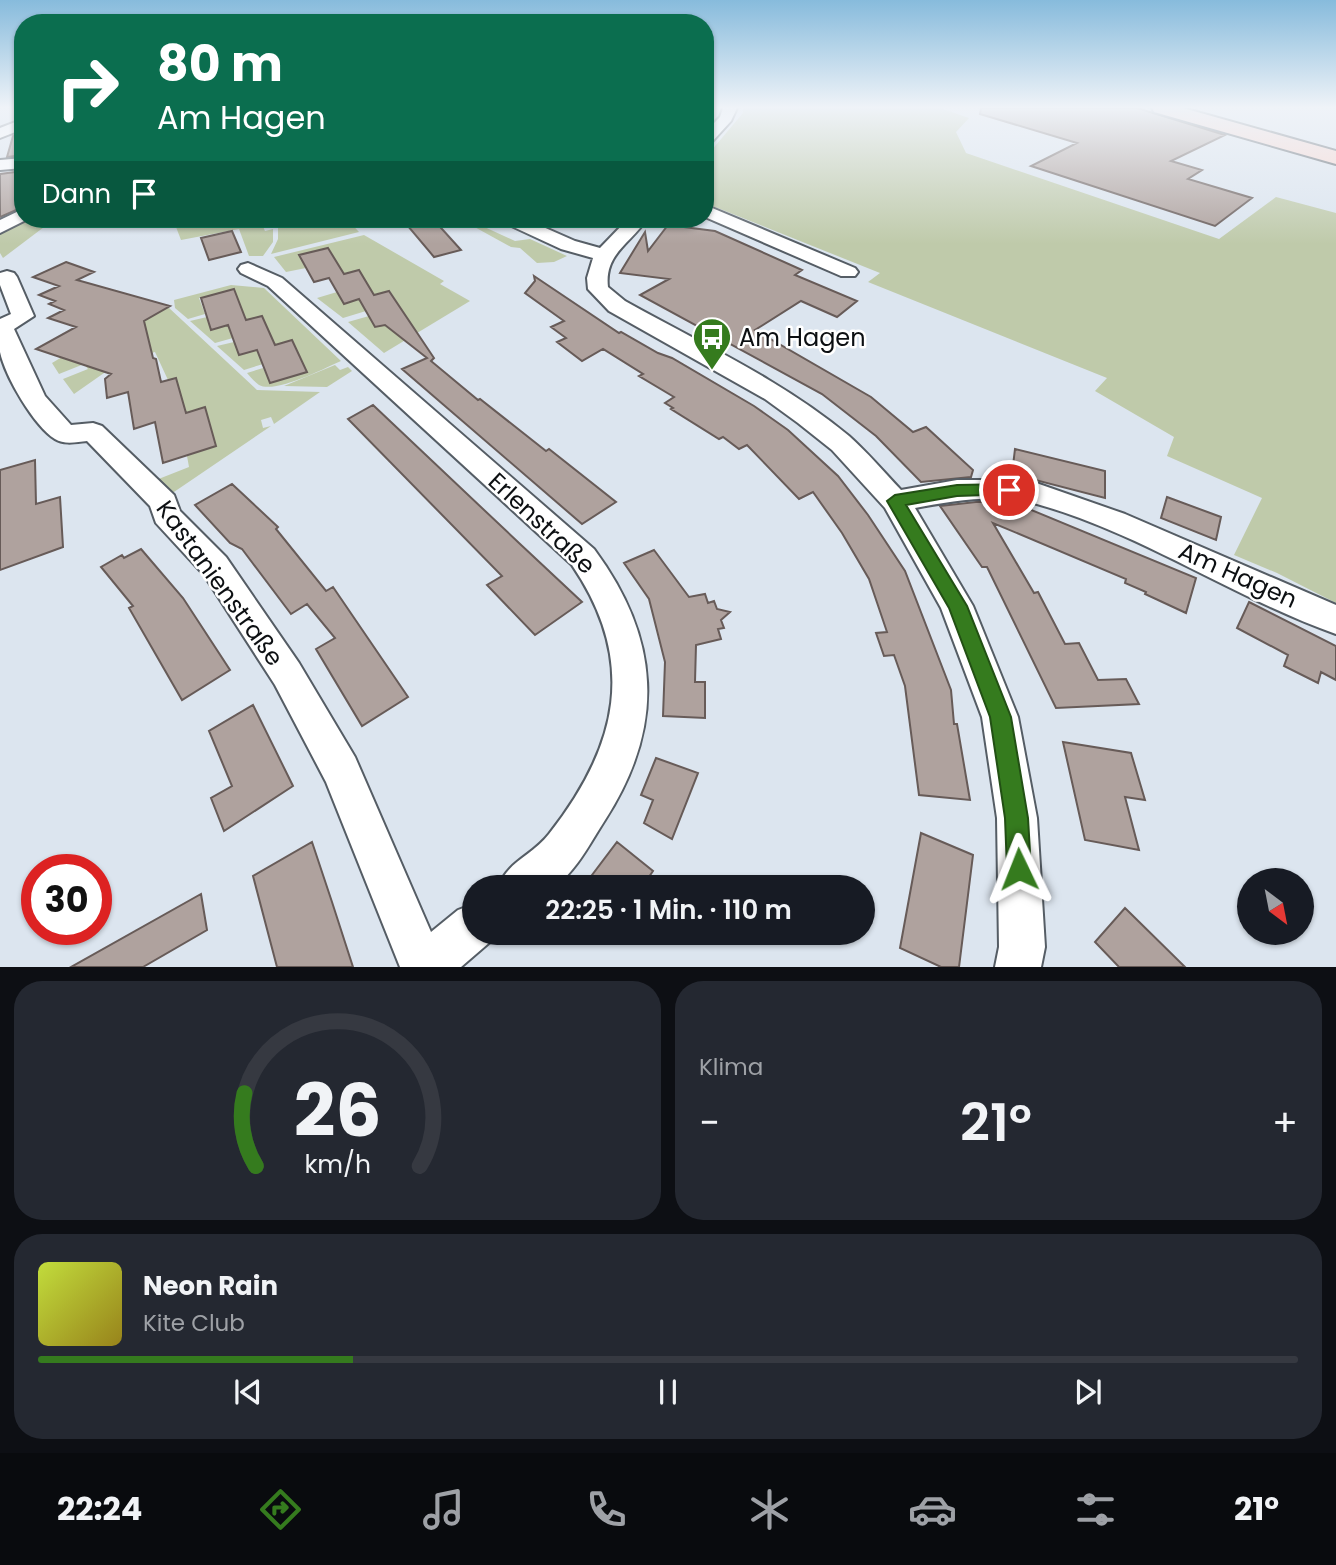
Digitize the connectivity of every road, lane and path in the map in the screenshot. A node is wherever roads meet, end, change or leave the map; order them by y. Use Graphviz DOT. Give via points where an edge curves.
graph roads {
  1 [pos="1319,153"];
  2 [pos="1336,158"];
  3 [pos="714,214"];
  4 [pos="531,228"];
  5 [pos="630,228"];
  6 [pos="604,255"];
  7 [pos="248,269"];
  8 [pos="848,272"];
  9 [pos="0,279"];
  10 [pos="895,501"];
  11 [pos="1336,620"];
  12 [pos="535,875"];
  13 [pos="462,936"];
  14 [pos="1027,960"];
  15 [pos="424,967"];
  1 -- 2 [label="main road"];
  3 -- 8 [label="street"];
  4 -- 6 [label="street"];
  5 -- 6 [label="street"];
  6 -- 10 [label="street" via="596,280 608,299 807,417 841,444"];
  7 -- 12 [label="street, Erlenstraße" via="283,289 583,557 601,579 631,664 632,699 625,737 610,776 559,855"];
  9 -- 15 [label="street, Kastanienstraße" via="7,277 23,316 2,327 24,381 46,418 65,434 93,432 164,502 166,515 215,566 287,674 341,771"];
  10 -- 11 [label="street, Am Hagen" via="957,491 1039,494 1127,527"];
  10 -- 14 [label="street" via="957,606 1000,717 1017,818"];
  13 -- 15 [label="street"];
}
